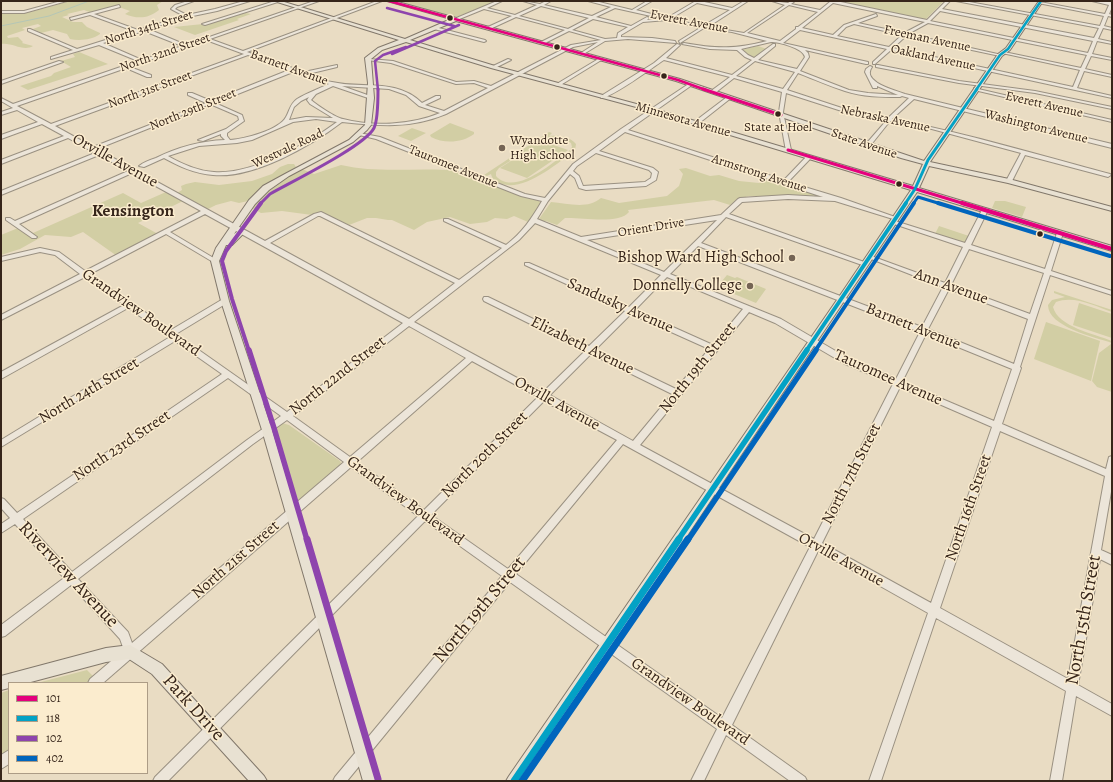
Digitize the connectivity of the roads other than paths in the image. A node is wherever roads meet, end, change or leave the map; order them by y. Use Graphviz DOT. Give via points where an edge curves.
graph roads {
  1 [pos="65,1"];
  2 [pos="192,1"];
  3 [pos="225,1"];
  4 [pos="248,1"];
  5 [pos="277,1"];
  6 [pos="317,1"];
  7 [pos="380,1"];
  8 [pos="389,1"];
  9 [pos="500,1"];
  10 [pos="525,1"];
  11 [pos="549,1"];
  12 [pos="590,1"];
  13 [pos="650,1"];
  14 [pos="696,1"];
  15 [pos="746,1"];
  16 [pos="774,1"];
  17 [pos="793,1"];
  18 [pos="948,1"];
  19 [pos="958,1"];
  20 [pos="990,1"];
  21 [pos="1094,1"];
  22 [pos="597,2"];
  23 [pos="832,2"];
  24 [pos="1040,2"];
  25 [pos="788,4"];
  26 [pos="1112,4"];
  27 [pos="236,5"];
  28 [pos="541,5"];
  29 [pos="119,6"];
  30 [pos="986,6"];
  31 [pos="614,7"];
  32 [pos="297,8"];
  33 [pos="484,8"];
  34 [pos="732,9"];
  35 [pos="939,10"];
  36 [pos="632,11"];
  37 [pos="820,11"];
  38 [pos="1,12"];
  39 [pos="91,14"];
  40 [pos="646,14"];
  41 [pos="876,15"];
  42 [pos="1032,15"];
  43 [pos="187,16"];
  44 [pos="516,16"];
  45 [pos="904,16"];
  46 [pos="1110,16"];
  47 [pos="333,18"];
  48 [pos="592,18"];
  49 [pos="72,19"];
  50 [pos="456,19"];
  51 [pos="667,19"];
  52 [pos="644,21"];
  53 [pos="928,22"];
  54 [pos="853,23"];
  55 [pos="204,24"];
  56 [pos="631,27"];
  57 [pos="702,27"];
  58 [pos="1024,27"];
  59 [pos="1101,27"];
  60 [pos="435,28"];
  61 [pos="489,28"];
  62 [pos="798,28"];
  63 [pos="144,29"];
  64 [pos="1112,29"];
  65 [pos="29,30"];
  66 [pos="568,30"];
  67 [pos="137,31"];
  68 [pos="744,34"];
  69 [pos="905,34"];
  70 [pos="834,36"];
  71 [pos="619,38"];
  72 [pos="206,39"];
  73 [pos="1015,39"];
  74 [pos="404,40"];
  75 [pos="605,40"];
  76 [pos="1096,40"];
  77 [pos="484,41"];
  78 [pos="99,43"];
  79 [pos="542,43"];
  80 [pos="679,43"];
  81 [pos="774,43"];
  82 [pos="870,44"];
  83 [pos="1112,44"];
  84 [pos="186,46"];
  85 [pos="795,47"];
  86 [pos="738,48"];
  87 [pos="565,49"];
  88 [pos="891,49"];
  89 [pos="76,50"];
  90 [pos="246,53"];
  91 [pos="582,54"];
  92 [pos="1002,54"];
  93 [pos="1089,54"];
  94 [pos="832,55"];
  95 [pos="883,57"];
  96 [pos="663,58"];
  97 [pos="601,59"];
  98 [pos="806,59"];
  99 [pos="1112,59"];
  100 [pos="369,60"];
  101 [pos="509,60"];
  102 [pos="757,60"];
  103 [pos="142,61"];
  104 [pos="868,65"];
  105 [pos="877,65"];
  106 [pos="335,66"];
  107 [pos="126,67"];
  108 [pos="493,67"];
  109 [pos="293,70"];
  110 [pos="989,70"];
  111 [pos="1083,70"];
  112 [pos="643,71"];
  113 [pos="796,71"];
  114 [pos="303,74"];
  115 [pos="517,74"];
  116 [pos="149,76"];
  117 [pos="476,76"];
  118 [pos="734,76"];
  119 [pos="1112,76"];
  120 [pos="1,83"];
  121 [pos="465,83"];
  122 [pos="874,83"];
  123 [pos="333,84"];
  124 [pos="690,84"];
  125 [pos="557,85"];
  126 [pos="371,87"];
  127 [pos="977,87"];
  128 [pos="492,88"];
  129 [pos="1074,88"];
  130 [pos="784,91"];
  131 [pos="314,92"];
  132 [pos="713,92"];
  133 [pos="190,94"];
  134 [pos="859,94"];
  135 [pos="438,97"];
  136 [pos="603,97"];
  137 [pos="913,97"];
  138 [pos="1112,97"];
  139 [pos="371,98"];
  140 [pos="729,98"];
  141 [pos="1,99"];
  142 [pos="299,100"];
  143 [pos="309,100"];
  144 [pos="211,103"];
  145 [pos="420,105"];
  146 [pos="15,107"];
  147 [pos="1112,108"];
  148 [pos="962,109"];
  149 [pos="653,110"];
  150 [pos="290,113"];
  151 [pos="444,113"];
  152 [pos="1,114"];
  153 [pos="781,116"];
  154 [pos="306,118"];
  155 [pos="889,120"];
  156 [pos="341,121"];
  157 [pos="1112,121"];
  158 [pos="42,122"];
  159 [pos="283,123"];
  160 [pos="696,123"];
  161 [pos="368,125"];
  162 [pos="51,126"];
  163 [pos="226,130"];
  164 [pos="623,130"];
  165 [pos="946,132"];
  166 [pos="361,134"];
  167 [pos="1,136"];
  168 [pos="68,136"];
  169 [pos="228,141"];
  170 [pos="868,145"];
  171 [pos="1112,146"];
  172 [pos="186,147"];
  173 [pos="93,149"];
  174 [pos="788,150"];
  175 [pos="595,151"];
  176 [pos="1024,152"];
  177 [pos="99,153"];
  178 [pos="164,156"];
  179 [pos="809,157"];
  180 [pos="1,162"];
  181 [pos="926,163"];
  182 [pos="142,166"];
  183 [pos="133,171"];
  184 [pos="569,171"];
  185 [pos="1108,175"];
  186 [pos="1009,180"];
  187 [pos="785,182"];
  188 [pos="915,189"];
  189 [pos="1,193"];
  190 [pos="839,199"];
  191 [pos="546,200"];
  192 [pos="1112,209"];
  193 [pos="985,210"];
  194 [pos="206,211"];
  195 [pos="724,216"];
  196 [pos="8,219"];
  197 [pos="446,220"];
  198 [pos="534,220"];
  199 [pos="894,220"];
  200 [pos="15,223"];
  201 [pos="237,229"];
  202 [pos="166,232"];
  203 [pos="1060,233"];
  204 [pos="34,237"];
  205 [pos="580,239"];
  206 [pos="696,243"];
  207 [pos="264,244"];
  208 [pos="968,246"];
  209 [pos="506,247"];
  210 [pos="1112,249"];
  211 [pos="1,259"];
  212 [pos="215,261"];
  213 [pos="867,261"];
  214 [pos="527,264"];
  215 [pos="1047,272"];
  216 [pos="86,275"];
  217 [pos="665,275"];
  218 [pos="460,283"];
  219 [pos="947,286"];
  220 [pos="1112,293"];
  221 [pos="486,299"];
  222 [pos="842,299"];
  223 [pos="225,301"];
  224 [pos="130,304"];
  225 [pos="747,309"];
  226 [pos="629,310"];
  227 [pos="1,318"];
  228 [pos="1033,318"];
  229 [pos="407,322"];
  230 [pos="925,331"];
  231 [pos="174,335"];
  232 [pos="812,342"];
  233 [pos="713,348"];
  234 [pos="589,350"];
  235 [pos="472,357"];
  236 [pos="1017,368"];
  237 [pos="228,374"];
  238 [pos="1,376"];
  239 [pos="898,384"];
  240 [pos="254,392"];
  241 [pos="677,393"];
  242 [pos="543,396"];
  243 [pos="287,416"];
  244 [pos="997,426"];
  245 [pos="267,430"];
  246 [pos="622,440"];
  247 [pos="1,444"];
  248 [pos="634,446"];
  249 [pos="1112,460"];
  250 [pos="351,462"];
  251 [pos="1111,475"];
  252 [pos="713,490"];
  253 [pos="1,502"];
  254 [pos="291,513"];
  255 [pos="424,515"];
  256 [pos="16,518"];
  257 [pos="1,528"];
  258 [pos="816,546"];
  259 [pos="1095,552"];
  260 [pos="1112,560"];
  261 [pos="510,575"];
  262 [pos="71,578"];
  263 [pos="933,611"];
  264 [pos="323,617"];
  265 [pos="1,632"];
  266 [pos="608,645"];
  267 [pos="130,652"];
  268 [pos="95,682"];
  269 [pos="1,683"];
  270 [pos="1072,688"];
  271 [pos="1112,710"];
  272 [pos="725,726"];
  273 [pos="211,729"];
  274 [pos="362,752"];
  275 [pos="159,781"];
  276 [pos="259,781"];
  277 [pos="339,781"];
  278 [pos="371,781"];
  279 [pos="514,781"];
  280 [pos="697,781"];
  281 [pos="802,781"];
  282 [pos="875,781"];
  283 [pos="1056,781"];
  1 -- 38 [label="street" via="24,12"];
  2 -- 43 [label="street" via="173,9"];
  3 -- 27 [label="street"];
  4 -- 27 [label="street, North 34th Street"];
  5 -- 32 [label="main road, Minnesota Avenue"];
  5 -- 55 [label="street"];
  6 -- 32 [label="street, North 32nd Street"];
  7 -- 47 [label="street, North 31st Street"];
  8 -- 50 [label="main road, State Avenue"];
  9 -- 33 [label="street"];
  10 -- 28 [label="street"];
  11 -- 28 [label="street"];
  12 -- 22 [label="street, Everett Avenue"];
  13 -- 36 [label="street"];
  14 -- 34 [label="street"];
  14 -- 51 [label="street"];
  15 -- 34 [label="street"];
  16 -- 25 [label="street"];
  17 -- 25 [label="street"];
  18 -- 35 [label="street"];
  19 -- 30 [label="street"];
  20 -- 30 [label="street"];
  21 -- 26 [label="street"];
  22 -- 31 [label="street, Everett Avenue"];
  23 -- 37 [label="street"];
  23 -- 41 [label="street"];
  23 -- 45 [label="street"];
  24 -- 42 [label="main road"];
  24 -- 46 [label="street"];
  25 -- 37 [label="street"];
  25 -- 68 [label="street"];
  26 -- 46 [label="street"];
  27 -- 43 [label="street, North 34th Street"];
  28 -- 44 [label="street"];
  28 -- 48 [label="street"];
  29 -- 39 [label="street"];
  30 -- 42 [label="street"];
  31 -- 36 [label="street, Everett Avenue"];
  31 -- 48 [label="street"];
  32 -- 47 [label="main road, Minnesota Avenue"];
  32 -- 72 [label="street, North 32nd Street"];
  33 -- 44 [label="street"];
  33 -- 50 [label="street"];
  34 -- 57 [label="street"];
  35 -- 53 [label="street"];
  35 -- 58 [label="street"];
  36 -- 40 [label="street, Everett Avenue"];
  37 -- 62 [label="street"];
  39 -- 49 [label="street"];
  39 -- 67 [label="street"];
  40 -- 51 [label="street, Everett Avenue"];
  40 -- 52 [label="street" via="647,18"];
  41 -- 45 [label="street"];
  41 -- 54 [label="street"];
  42 -- 58 [label="main road"];
  42 -- 59 [label="street"];
  43 -- 63 [label="street, North 34th Street"];
  44 -- 61 [label="street"];
  44 -- 66 [label="street"];
  45 -- 53 [label="street"];
  46 -- 59 [label="street"];
  47 -- 74 [label="main road, Minnesota Avenue"];
  47 -- 90 [label="street, North 31st Street"];
  48 -- 56 [label="street"];
  48 -- 66 [label="street"];
  50 -- 60 [label="main road"];
  50 -- 61 [label="main road, State Avenue"];
  51 -- 52 [label="street"];
  51 -- 57 [label="street, Everett Avenue"];
  52 -- 56 [label="street"];
  53 -- 69 [label="street"];
  53 -- 73 [label="street"];
  54 -- 69 [label="street, Freeman Avenue"];
  54 -- 70 [label="street" via="845,26"];
  56 -- 71 [label="street" via="619,34"];
  57 -- 68 [label="street, Everett Avenue"];
  57 -- 80 [label="street"];
  58 -- 73 [label="main road"];
  58 -- 76 [label="street"];
  59 -- 64 [label="street"];
  59 -- 76 [label="street"];
  60 -- 74 [label="main road"];
  60 -- 77 [label="street"];
  61 -- 79 [label="main road, State Avenue"];
  62 -- 70 [label="street, Oakland Avenue"];
  62 -- 81 [label="street"];
  63 -- 67 [label="street, North 34th Street"];
  63 -- 84 [label="street"];
  65 -- 89 [label="street"];
  66 -- 75 [label="street"];
  66 -- 79 [label="street"];
  67 -- 78 [label="street, North 34th Street"];
  68 -- 81 [label="street, Everett Avenue"];
  69 -- 88 [label="street"];
  69 -- 92 [label="street, Freeman Avenue"];
  70 -- 82 [label="street, Oakland Avenue"];
  71 -- 75 [label="street"];
  71 -- 80 [label="street" via="652,38"];
  72 -- 84 [label="street, North 32nd Street"];
  72 -- 90 [label="street, Barnett Avenue"];
  73 -- 92 [label="main road"];
  73 -- 93 [label="street"];
  74 -- 100 [label="main road"];
  74 -- 108 [label="main road, Minnesota Avenue"];
  75 -- 87 [label="street"];
  75 -- 91 [label="street"];
  76 -- 83 [label="street"];
  76 -- 93 [label="street"];
  78 -- 89 [label="street, North 34th Street"];
  78 -- 103 [label="street"];
  79 -- 87 [label="main road, State Avenue"];
  80 -- 86 [label="street" via="707,48"];
  80 -- 96 [label="street"];
  81 -- 85 [label="street"];
  81 -- 86 [label="street" via="766,47"];
  81 -- 102 [label="street"];
  82 -- 88 [label="street, Oakland Avenue"];
  82 -- 95 [label="street, Oakland Avenue" via="884,52"];
  84 -- 103 [label="street, North 32nd Street"];
  85 -- 94 [label="street"];
  85 -- 98 [label="street" via="806,53"];
  86 -- 102 [label="street, Washington Avenue" via="742,54"];
  87 -- 91 [label="main road, State Avenue"];
  87 -- 115 [label="street"];
  88 -- 95 [label="street"];
  88 -- 110 [label="street, Oakland Avenue"];
  89 -- 120 [label="street, North 34th Street" via="52,58 61,62"];
  90 -- 109 [label="street, Barnett Avenue"];
  90 -- 162 [label="street, North 31st Street"];
  91 -- 97 [label="main road, State Avenue"];
  92 -- 110 [label="main road"];
  92 -- 111 [label="street, Freeman Avenue"];
  93 -- 99 [label="street"];
  93 -- 111 [label="street"];
  94 -- 98 [label="street" via="820,54"];
  94 -- 104 [label="street"];
  95 -- 105 [label="street"];
  96 -- 112 [label="street"];
  96 -- 118 [label="street, Nebraska Avenue"];
  97 -- 112 [label="main road, State Avenue"];
  97 -- 125 [label="street"];
  98 -- 113 [label="street"];
  100 -- 121 [label="street" via="387,61 456,83"];
  100 -- 126 [label="main road"];
  101 -- 108 [label="street"];
  102 -- 113 [label="street, Washington Avenue"];
  102 -- 118 [label="street"];
  103 -- 107 [label="street, North 32nd Street"];
  104 -- 105 [label="street"];
  104 -- 122 [label="street" via="867,74"];
  105 -- 127 [label="street"];
  106 -- 114 [label="street"];
  107 -- 116 [label="street"];
  107 -- 146 [label="street, North 32nd Street"];
  108 -- 115 [label="main road, Minnesota Avenue"];
  109 -- 114 [label="street, Barnett Avenue"];
  109 -- 144 [label="street, North 29th Street"];
  110 -- 127 [label="main road"];
  110 -- 129 [label="street, Oakland Avenue"];
  111 -- 119 [label="street, Freeman Avenue"];
  111 -- 129 [label="street"];
  112 -- 124 [label="main road, State Avenue"];
  112 -- 136 [label="street"];
  113 -- 130 [label="street"];
  113 -- 134 [label="street, Washington Avenue" via="835,88"];
  114 -- 123 [label="street, Barnett Avenue"];
  115 -- 125 [label="main road, Minnesota Avenue"];
  115 -- 128 [label="street"];
  117 -- 121 [label="street"];
  118 -- 130 [label="street, Nebraska Avenue"];
  118 -- 132 [label="street"];
  121 -- 128 [label="street" via="474,82"];
  122 -- 134 [label="street" via="876,86 872,93"];
  122 -- 137 [label="street, Washington Avenue"];
  123 -- 126 [label="street"];
  123 -- 131 [label="street"];
  123 -- 139 [label="street, Barnett Avenue"];
  124 -- 132 [label="main road, State Avenue"];
  124 -- 149 [label="street, North 22nd Street"];
  125 -- 136 [label="main road, Minnesota Avenue"];
  126 -- 139 [label="main road"];
  126 -- 145 [label="street" via="389,88 408,94"];
  127 -- 147 [label="street" via="1035,92"];
  127 -- 148 [label="main road"];
  127 -- 157 [label="street, Everett Avenue"];
  128 -- 151 [label="street"];
  129 -- 138 [label="street, Oakland Avenue"];
  130 -- 153 [label="street"];
  130 -- 155 [label="street, Nebraska Avenue" via="847,112"];
  131 -- 142 [label="street"];
  131 -- 143 [label="street"];
  132 -- 140 [label="main road, State Avenue"];
  133 -- 144 [label="street"];
  134 -- 137 [label="street, Washington Avenue"];
  135 -- 145 [label="street"];
  136 -- 149 [label="main road, Minnesota Avenue"];
  137 -- 148 [label="street, Washington Avenue"];
  137 -- 155 [label="street"];
  139 -- 161 [label="main road"];
  140 -- 153 [label="main road, State Avenue"];
  140 -- 160 [label="street"];
  141 -- 146 [label="street, Orville Avenue"];
  142 -- 143 [label="street"];
  142 -- 150 [label="street" via="292,106"];
  143 -- 156 [label="street" via="319,109"];
  144 -- 163 [label="street" via="240,115 242,120"];
  144 -- 173 [label="street, North 29th Street"];
  145 -- 151 [label="street"];
  146 -- 152 [label="street, North 32nd Street"];
  146 -- 158 [label="street, Orville Avenue"];
  148 -- 165 [label="main road"];
  148 -- 171 [label="street, Washington Avenue"];
  149 -- 160 [label="main road, Minnesota Avenue"];
  149 -- 164 [label="street, North 22nd Street"];
  150 -- 154 [label="street"];
  150 -- 159 [label="street"];
  151 -- 161 [label="street" via="412,124"];
  153 -- 170 [label="main road, State Avenue"];
  153 -- 174 [label="street"];
  154 -- 156 [label="street"];
  154 -- 159 [label="street"];
  155 -- 165 [label="street, Nebraska Avenue"];
  155 -- 170 [label="street"];
  156 -- 161 [label="street"];
  156 -- 178 [label="street, Westvale Road" via="317,137 273,159 237,172 200,172"];
  158 -- 162 [label="street, Orville Avenue"];
  158 -- 167 [label="street"];
  159 -- 169 [label="street" via="256,137 240,142"];
  160 -- 174 [label="main road, Minnesota Avenue"];
  161 -- 166 [label="main road"];
  162 -- 168 [label="street, Orville Avenue"];
  163 -- 169 [label="street" via="224,136"];
  163 -- 172 [label="street"];
  164 -- 175 [label="street, North 22nd Street"];
  164 -- 187 [label="street, Armstrong Avenue"];
  165 -- 176 [label="street, Nebraska Avenue"];
  165 -- 181 [label="main road"];
  166 -- 191 [label="street, Tauromee Avenue" via="378,138 523,195"];
  166 -- 201 [label="main road" via="351,142 266,188 252,202"];
  168 -- 173 [label="street, Orville Avenue"];
  168 -- 180 [label="street"];
  169 -- 172 [label="street"];
  170 -- 181 [label="main road, State Avenue"];
  172 -- 178 [label="street"];
  173 -- 177 [label="street, Orville Avenue"];
  174 -- 179 [label="main road, Minnesota Avenue"];
  175 -- 184 [label="street, North 22nd Street"];
  175 -- 184 [label="street" via="651,169 655,172 654,179 646,184 586,188 581,187 577,177"];
  176 -- 185 [label="street, Nebraska Avenue"];
  176 -- 186 [label="street"];
  177 -- 183 [label="street, Orville Avenue"];
  177 -- 189 [label="street"];
  178 -- 182 [label="street"];
  179 -- 187 [label="street"];
  179 -- 188 [label="main road, Minnesota Avenue"];
  181 -- 186 [label="main road, State Avenue"];
  181 -- 188 [label="main road"];
  183 -- 194 [label="street, Orville Avenue"];
  183 -- 200 [label="street"];
  184 -- 191 [label="street, North 22nd Street"];
  186 -- 192 [label="main road, State Avenue"];
  187 -- 190 [label="street, Armstrong Avenue"];
  188 -- 193 [label="main road, Minnesota Avenue"];
  188 -- 199 [label="main road"];
  190 -- 195 [label="street, North 20th Street" via="743,199"];
  190 -- 199 [label="street, Armstrong Avenue"];
  191 -- 198 [label="street, North 22nd Street"];
  193 -- 203 [label="main road, Minnesota Avenue"];
  193 -- 208 [label="street, North 17th Street"];
  194 -- 201 [label="street, Orville Avenue"];
  194 -- 202 [label="street"];
  195 -- 205 [label="street, Orient Drive"];
  195 -- 206 [label="street, North 20th Street"];
  195 -- 213 [label="street, Ann Avenue"];
  196 -- 200 [label="street"];
  197 -- 209 [label="street"];
  198 -- 205 [label="street, Tauromee Avenue"];
  198 -- 209 [label="street, North 22nd Street"];
  199 -- 208 [label="street, Armstrong Avenue"];
  199 -- 213 [label="main road"];
  200 -- 204 [label="street"];
  201 -- 207 [label="street, Orville Avenue"];
  201 -- 212 [label="main road" via="220,248"];
  202 -- 212 [label="street"];
  202 -- 216 [label="street"];
  203 -- 210 [label="main road, Minnesota Avenue"];
  203 -- 215 [label="street, North 16th Street"];
  205 -- 217 [label="street, Tauromee Avenue"];
  206 -- 217 [label="street, North 20th Street"];
  206 -- 222 [label="street, Barnett Avenue"];
  207 -- 218 [label="street" via="321,214"];
  207 -- 229 [label="street, Orville Avenue"];
  208 -- 215 [label="street, Armstrong Avenue"];
  208 -- 219 [label="street, North 17th Street"];
  209 -- 218 [label="street, North 22nd Street"];
  211 -- 216 [label="street, Grandview Boulevard" via="40,250 57,253"];
  212 -- 223 [label="main road"];
  213 -- 219 [label="street, Ann Avenue"];
  213 -- 222 [label="main road"];
  214 -- 226 [label="street, Sandusky Avenue"];
  215 -- 220 [label="street, Armstrong Avenue"];
  215 -- 228 [label="street, North 16th Street"];
  216 -- 224 [label="street, Grandview Boulevard"];
  216 -- 227 [label="street"];
  217 -- 225 [label="street, Tauromee Avenue"];
  217 -- 226 [label="street, North 20th Street"];
  218 -- 229 [label="street, North 22nd Street"];
  219 -- 228 [label="street, Ann Avenue"];
  219 -- 230 [label="street, North 17th Street"];
  221 -- 234 [label="street, Elizabeth Avenue"];
  222 -- 230 [label="street, Barnett Avenue"];
  222 -- 232 [label="main road"];
  223 -- 231 [label="street, North 24th Street"];
  223 -- 240 [label="main road"];
  224 -- 231 [label="street, Grandview Boulevard"];
  224 -- 238 [label="street"];
  225 -- 232 [label="street, Tauromee Avenue" via="787,325"];
  225 -- 233 [label="street, North 19th Street"];
  226 -- 233 [label="street, Sandusky Avenue"];
  226 -- 234 [label="street, North 20th Street"];
  228 -- 236 [label="street, North 16th Street"];
  229 -- 235 [label="street, Orville Avenue"];
  229 -- 243 [label="street, North 22nd Street"];
  230 -- 236 [label="street, Barnett Avenue"];
  230 -- 239 [label="street, North 17th Street"];
  231 -- 237 [label="street, Grandview Boulevard"];
  231 -- 247 [label="street, North 24th Street"];
  232 -- 239 [label="street, Tauromee Avenue" via="838,358"];
  232 -- 252 [label="main road"];
  233 -- 241 [label="street, North 19th Street"];
  234 -- 241 [label="street, Elizabeth Avenue"];
  234 -- 242 [label="street, North 20th Street"];
  235 -- 242 [label="street, Orville Avenue"];
  235 -- 250 [label="street, North 21st Street"];
  236 -- 244 [label="street, North 16th Street"];
  237 -- 240 [label="street, Grandview Boulevard"];
  237 -- 256 [label="street, North 23rd Street"];
  239 -- 244 [label="street, Tauromee Avenue"];
  239 -- 258 [label="street, North 17th Street"];
  240 -- 243 [label="street, Grandview Boulevard"];
  240 -- 245 [label="main road"];
  241 -- 248 [label="street, North 19th Street"];
  242 -- 246 [label="street, Orville Avenue"];
  242 -- 255 [label="street, North 20th Street"];
  243 -- 245 [label="street, North 22nd Street"];
  243 -- 250 [label="street, Grandview Boulevard"];
  244 -- 251 [label="street, Tauromee Avenue"];
  244 -- 263 [label="street, North 16th Street"];
  245 -- 254 [label="main road"];
  245 -- 262 [label="street, North 22nd Street"];
  246 -- 248 [label="street, Orville Avenue"];
  246 -- 261 [label="street, North 19th Street"];
  248 -- 252 [label="street, Orville Avenue"];
  249 -- 251 [label="street, North 15th Street"];
  250 -- 254 [label="street, North 21st Street"];
  250 -- 255 [label="street, Grandview Boulevard"];
  251 -- 259 [label="street, North 15th Street"];
  252 -- 258 [label="street, Orville Avenue"];
  252 -- 266 [label="main road"];
  253 -- 256 [label="street, Riverview Avenue"];
  254 -- 264 [label="main road"];
  254 -- 267 [label="street, North 21st Street"];
  255 -- 261 [label="street, Grandview Boulevard"];
  255 -- 264 [label="street, North 20th Street"];
  256 -- 257 [label="street, North 23rd Street"];
  256 -- 262 [label="street, Riverview Avenue"];
  258 -- 263 [label="street, Orville Avenue"];
  258 -- 272 [label="street, North 17th Street"];
  259 -- 260 [label="street"];
  259 -- 270 [label="street, North 15th Street"];
  261 -- 266 [label="street, Grandview Boulevard"];
  261 -- 274 [label="street, North 19th Street"];
  262 -- 265 [label="street, North 22nd Street"];
  262 -- 267 [label="street, Riverview Avenue" via="124,636"];
  263 -- 270 [label="street, Orville Avenue"];
  263 -- 282 [label="street, North 16th Street"];
  264 -- 273 [label="street, North 20th Street"];
  264 -- 274 [label="main road"];
  266 -- 272 [label="street, Grandview Boulevard"];
  266 -- 279 [label="main road"];
  267 -- 268 [label="street, North 21st Street"];
  267 -- 269 [label="main road" via="106,655"];
  267 -- 273 [label="main road, Park Drive" via="157,669"];
  270 -- 271 [label="street, Orville Avenue"];
  270 -- 283 [label="street, North 15th Street"];
  272 -- 280 [label="street, North 17th Street"];
  272 -- 281 [label="street, Grandview Boulevard"];
  273 -- 275 [label="street, North 20th Street"];
  273 -- 276 [label="main road, Park Drive"];
  274 -- 277 [label="street, North 19th Street"];
  274 -- 278 [label="main road"];
}
